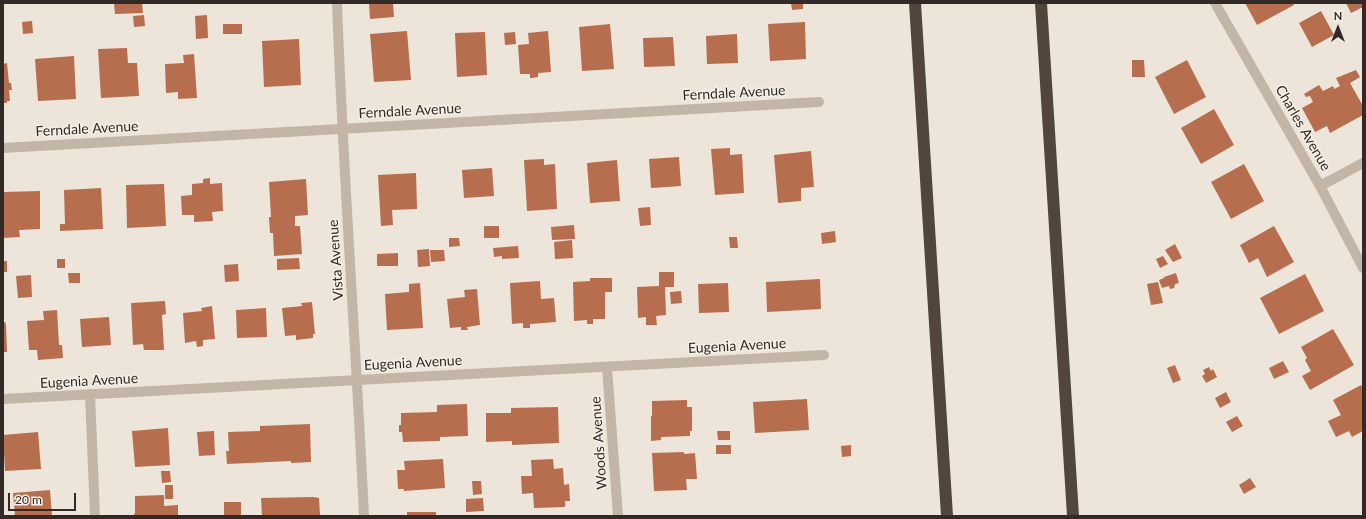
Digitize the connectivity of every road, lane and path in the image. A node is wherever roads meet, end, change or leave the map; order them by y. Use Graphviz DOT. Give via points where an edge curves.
graph roads {
  1 [pos="337,3"];
  2 [pos="915,3"];
  3 [pos="1042,3"];
  4 [pos="1215,3"];
  5 [pos="819,102"];
  6 [pos="342,129"];
  7 [pos="3,148"];
  8 [pos="1363,163"];
  9 [pos="1320,186"];
  10 [pos="1363,268"];
  11 [pos="824,355"];
  12 [pos="607,367"];
  13 [pos="358,380"];
  14 [pos="90,394"];
  15 [pos="3,399"];
  16 [pos="95,516"];
  17 [pos="364,516"];
  18 [pos="618,516"];
  19 [pos="947,516"];
  20 [pos="1073,516"];
  1 -- 6 [label="street, Vista Avenue"];
  2 -- 19 [label="highway"];
  3 -- 20 [label="highway"];
  4 -- 9 [label="street, Charles Avenue"];
  5 -- 6 [label="street, Ferndale Avenue"];
  6 -- 7 [label="street, Ferndale Avenue"];
  6 -- 13 [label="street, Vista Avenue"];
  8 -- 9 [label="street"];
  9 -- 10 [label="street, Charles Avenue"];
  11 -- 12 [label="street, Eugenia Avenue"];
  12 -- 13 [label="street, Eugenia Avenue"];
  12 -- 18 [label="street, Woods Avenue"];
  13 -- 14 [label="street, Eugenia Avenue"];
  13 -- 17 [label="street, Vista Avenue"];
  14 -- 15 [label="street, Eugenia Avenue"];
  14 -- 16 [label="street"];
}
